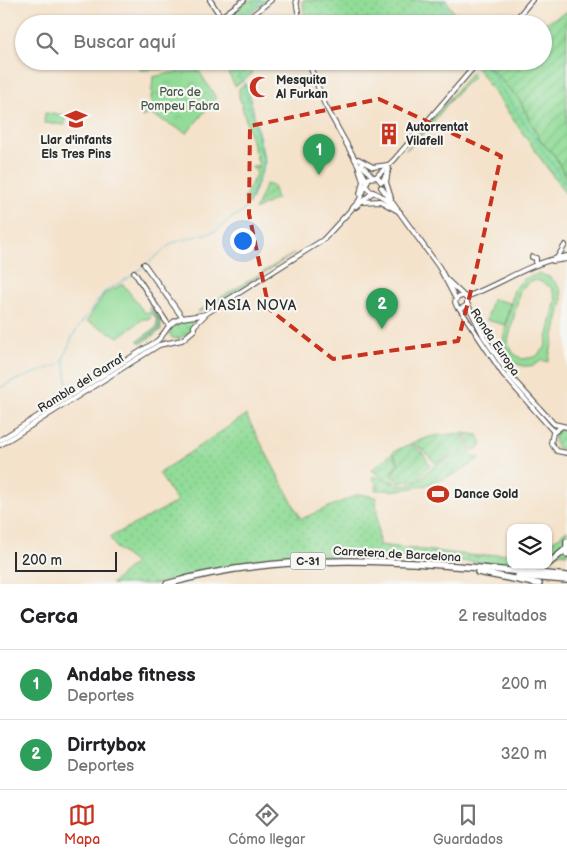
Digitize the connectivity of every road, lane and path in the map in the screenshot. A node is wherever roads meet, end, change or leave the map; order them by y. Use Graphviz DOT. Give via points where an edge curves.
graph roads {
  1 [pos="210,0"];
  2 [pos="244,0"];
  3 [pos="271,0"];
  4 [pos="298,0"];
  5 [pos="532,0"];
  6 [pos="219,15"];
  7 [pos="225,15"];
  8 [pos="253,15"];
  9 [pos="299,15"];
  10 [pos="520,15"];
  11 [pos="311,70"];
  12 [pos="472,70"];
  13 [pos="358,161"];
  14 [pos="390,166"];
  15 [pos="374,177"];
  16 [pos="367,183"];
  17 [pos="381,185"];
  18 [pos="375,192"];
  19 [pos="392,200"];
  20 [pos="362,202"];
  21 [pos="356,204"];
  22 [pos="352,210"];
  23 [pos="397,211"];
  24 [pos="567,252"];
  25 [pos="567,257"];
  26 [pos="557,258"];
  27 [pos="535,263"];
  28 [pos="144,264"];
  29 [pos="530,266"];
  30 [pos="520,271"];
  31 [pos="134,272"];
  32 [pos="447,280"];
  33 [pos="456,298"];
  34 [pos="466,300"];
  35 [pos="451,305"];
  36 [pos="460,310"];
  37 [pos="207,313"];
  38 [pos="182,317"];
  39 [pos="191,317"];
  40 [pos="194,326"];
  41 [pos="168,327"];
  42 [pos="173,341"];
  43 [pos="565,427"];
  44 [pos="554,432"];
  45 [pos="0,440"];
  46 [pos="0,445"];
  47 [pos="567,453"];
  48 [pos="566,548"];
  49 [pos="552,560"];
  50 [pos="372,561"];
  51 [pos="507,568"];
  52 [pos="487,569"];
  53 [pos="494,574"];
  54 [pos="567,576"];
  55 [pos="567,580"];
  56 [pos="167,584"];
  57 [pos="539,584"];
  1 -- 6 [label="street"];
  2 -- 7 [label="street"];
  3 -- 8 [label="street"];
  4 -- 9 [label="street"];
  5 -- 10 [label="street"];
  11 -- 13 [label="street" via="325,105"];
  12 -- 14 [label="street"];
  13 -- 14 [label="street" via="373,167"];
  13 -- 15 [label="street"];
  13 -- 16 [label="street"];
  13 -- 21 [label="street" via="363,181"];
  14 -- 15 [label="street"];
  14 -- 17 [label="street"];
  14 -- 19 [label="street" via="386,182"];
  15 -- 16 [label="street"];
  15 -- 17 [label="street, Ronda Europa"];
  16 -- 18 [label="street, Ronda Europa"];
  16 -- 21 [label="street"];
  17 -- 18 [label="street"];
  17 -- 19 [label="street, Ronda Europa"];
  18 -- 20 [label="street"];
  18 -- 23 [label="street, Ronda Europa"];
  19 -- 23 [label="street, Ronda Europa"];
  20 -- 22 [label="street"];
  20 -- 23 [label="street" via="380,201"];
  21 -- 22 [label="street"];
  22 -- 37 [label="street" via="323,240"];
  23 -- 32 [label="street, Ronda Europa"];
  24 -- 26 [label="street" via="564,245"];
  25 -- 26 [label="street"];
  25 -- 27 [label="street"];
  26 -- 27 [label="street"];
  27 -- 29 [label="street"];
  27 -- 29 [label="street" via="532,257"];
  27 -- 30 [label="street"];
  28 -- 38 [label="street"];
  29 -- 30 [label="street"];
  30 -- 34 [label="street"];
  31 -- 41 [label="street"];
  32 -- 33 [label="street, Ronda Europa"];
  32 -- 34 [label="street, Ronda Europa"];
  33 -- 34 [label="street"];
  33 -- 35 [label="street"];
  33 -- 36 [label="street, Ronda Europa" via="455,304"];
  34 -- 36 [label="street"];
  34 -- 43 [label="street, Ronda Europa" via="484,337 510,376 552,422"];
  36 -- 44 [label="street, Ronda Europa" via="503,374"];
  37 -- 39 [label="street"];
  37 -- 40 [label="street"];
  38 -- 39 [label="street"];
  38 -- 41 [label="street"];
  39 -- 40 [label="street"];
  40 -- 42 [label="street" via="182,340"];
  41 -- 42 [label="street" via="167,335"];
  41 -- 45 [label="street, Rambla del Garraf" via="157,342"];
  42 -- 46 [label="street, Rambla del Garraf" via="159,345"];
  43 -- 44 [label="street, Ronda Europa"];
  44 -- 47 [label="street, Ronda Europa" via="552,446"];
  48 -- 49 [label="highway"];
  50 -- 52 [label="highway, Carretera de Barcelona / C-31"];
  50 -- 53 [label="highway"];
  50 -- 56 [label="highway, Carretera de Barcelona / C-31" via="265,564 222,570"];
  51 -- 52 [label="highway"];
  52 -- 54 [label="highway, Carretera de Barcelona / C-31"];
  53 -- 55 [label="highway"];
  53 -- 57 [label="highway"];
}
